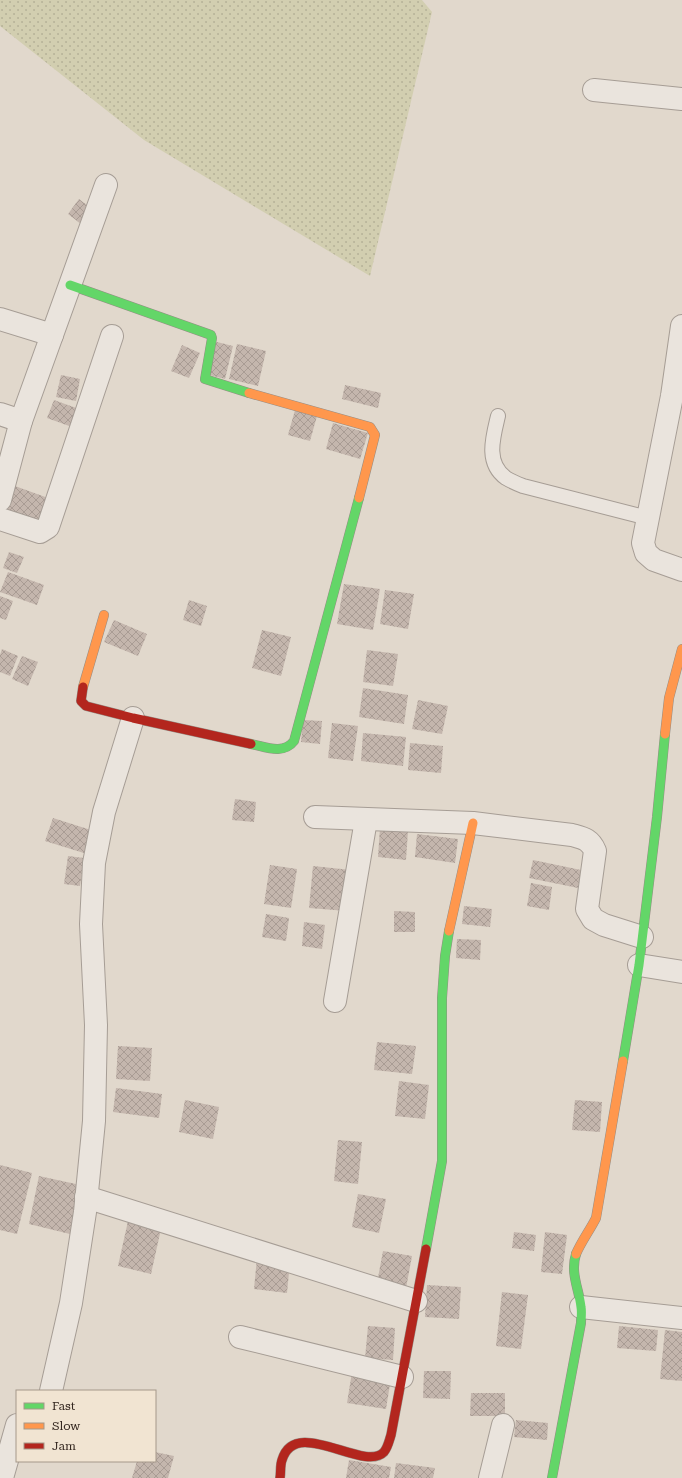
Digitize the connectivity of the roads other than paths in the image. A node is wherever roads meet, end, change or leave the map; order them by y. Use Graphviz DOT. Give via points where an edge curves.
graph roads {
  1 [pos="594,90"];
  2 [pos="682,99"];
  3 [pos="106,186"];
  4 [pos="70,285"];
  5 [pos="0,319"];
  6 [pos="682,326"];
  7 [pos="52,335"];
  8 [pos="112,336"];
  9 [pos="677,397"];
  10 [pos="0,414"];
  11 [pos="498,416"];
  12 [pos="21,421"];
  13 [pos="0,500"];
  14 [pos="648,518"];
  15 [pos="0,520"];
  16 [pos="682,570"];
  17 [pos="104,615"];
  18 [pos="682,649"];
  19 [pos="133,718"];
  20 [pos="315,817"];
  21 [pos="366,820"];
  22 [pos="473,823"];
  23 [pos="642,937"];
  24 [pos="639,965"];
  25 [pos="682,972"];
  26 [pos="335,1001"];
  27 [pos="86,1197"];
  28 [pos="416,1300"];
  29 [pos="582,1307"];
  30 [pos="682,1318"];
  31 [pos="240,1337"];
  32 [pos="402,1377"];
  33 [pos="51,1390"];
  34 [pos="502,1425"];
  35 [pos="16,1429"];
  36 [pos="2,1478"];
  37 [pos="280,1478"];
  38 [pos="490,1478"];
  39 [pos="552,1478"];
  1 -- 2 [label="street"];
  3 -- 4 [label="street"];
  4 -- 7 [label="street"];
  4 -- 19 [label="street" via="211,335 205,375 208,382 370,427 375,435 343,563 290,747 283,750 273,749"];
  5 -- 7 [label="street"];
  6 -- 9 [label="street"];
  7 -- 12 [label="street"];
  8 -- 15 [label="street" via="48,527 40,532"];
  9 -- 14 [label="street"];
  10 -- 12 [label="street"];
  11 -- 14 [label="lane" via="492,445 493,461 506,478 523,486"];
  12 -- 13 [label="street"];
  14 -- 16 [label="street" via="643,543 646,553 654,560"];
  17 -- 19 [label="street" via="81,701 86,706"];
  18 -- 23 [label="street" via="669,698"];
  19 -- 27 [label="street" via="104,812 94,863 91,924 96,1025 94,1106"];
  20 -- 21 [label="street"];
  21 -- 22 [label="street"];
  21 -- 26 [label="street"];
  22 -- 23 [label="street" via="584,838 592,844 595,851 587,909 593,919 604,925"];
  22 -- 28 [label="street" via="443,974 440,1020 442,1161"];
  23 -- 24 [label="street"];
  24 -- 25 [label="street"];
  24 -- 29 [label="street" via="596,1218 574,1261 574,1275"];
  27 -- 28 [label="street"];
  27 -- 33 [label="street" via="71,1303"];
  28 -- 32 [label="street"];
  29 -- 30 [label="street"];
  29 -- 39 [label="street"];
  31 -- 32 [label="street"];
  32 -- 37 [label="street" via="387,1449 379,1456 370,1457 314,1443 298,1442 289,1447 282,1459"];
  34 -- 38 [label="street"];
  35 -- 36 [label="street"];
}
